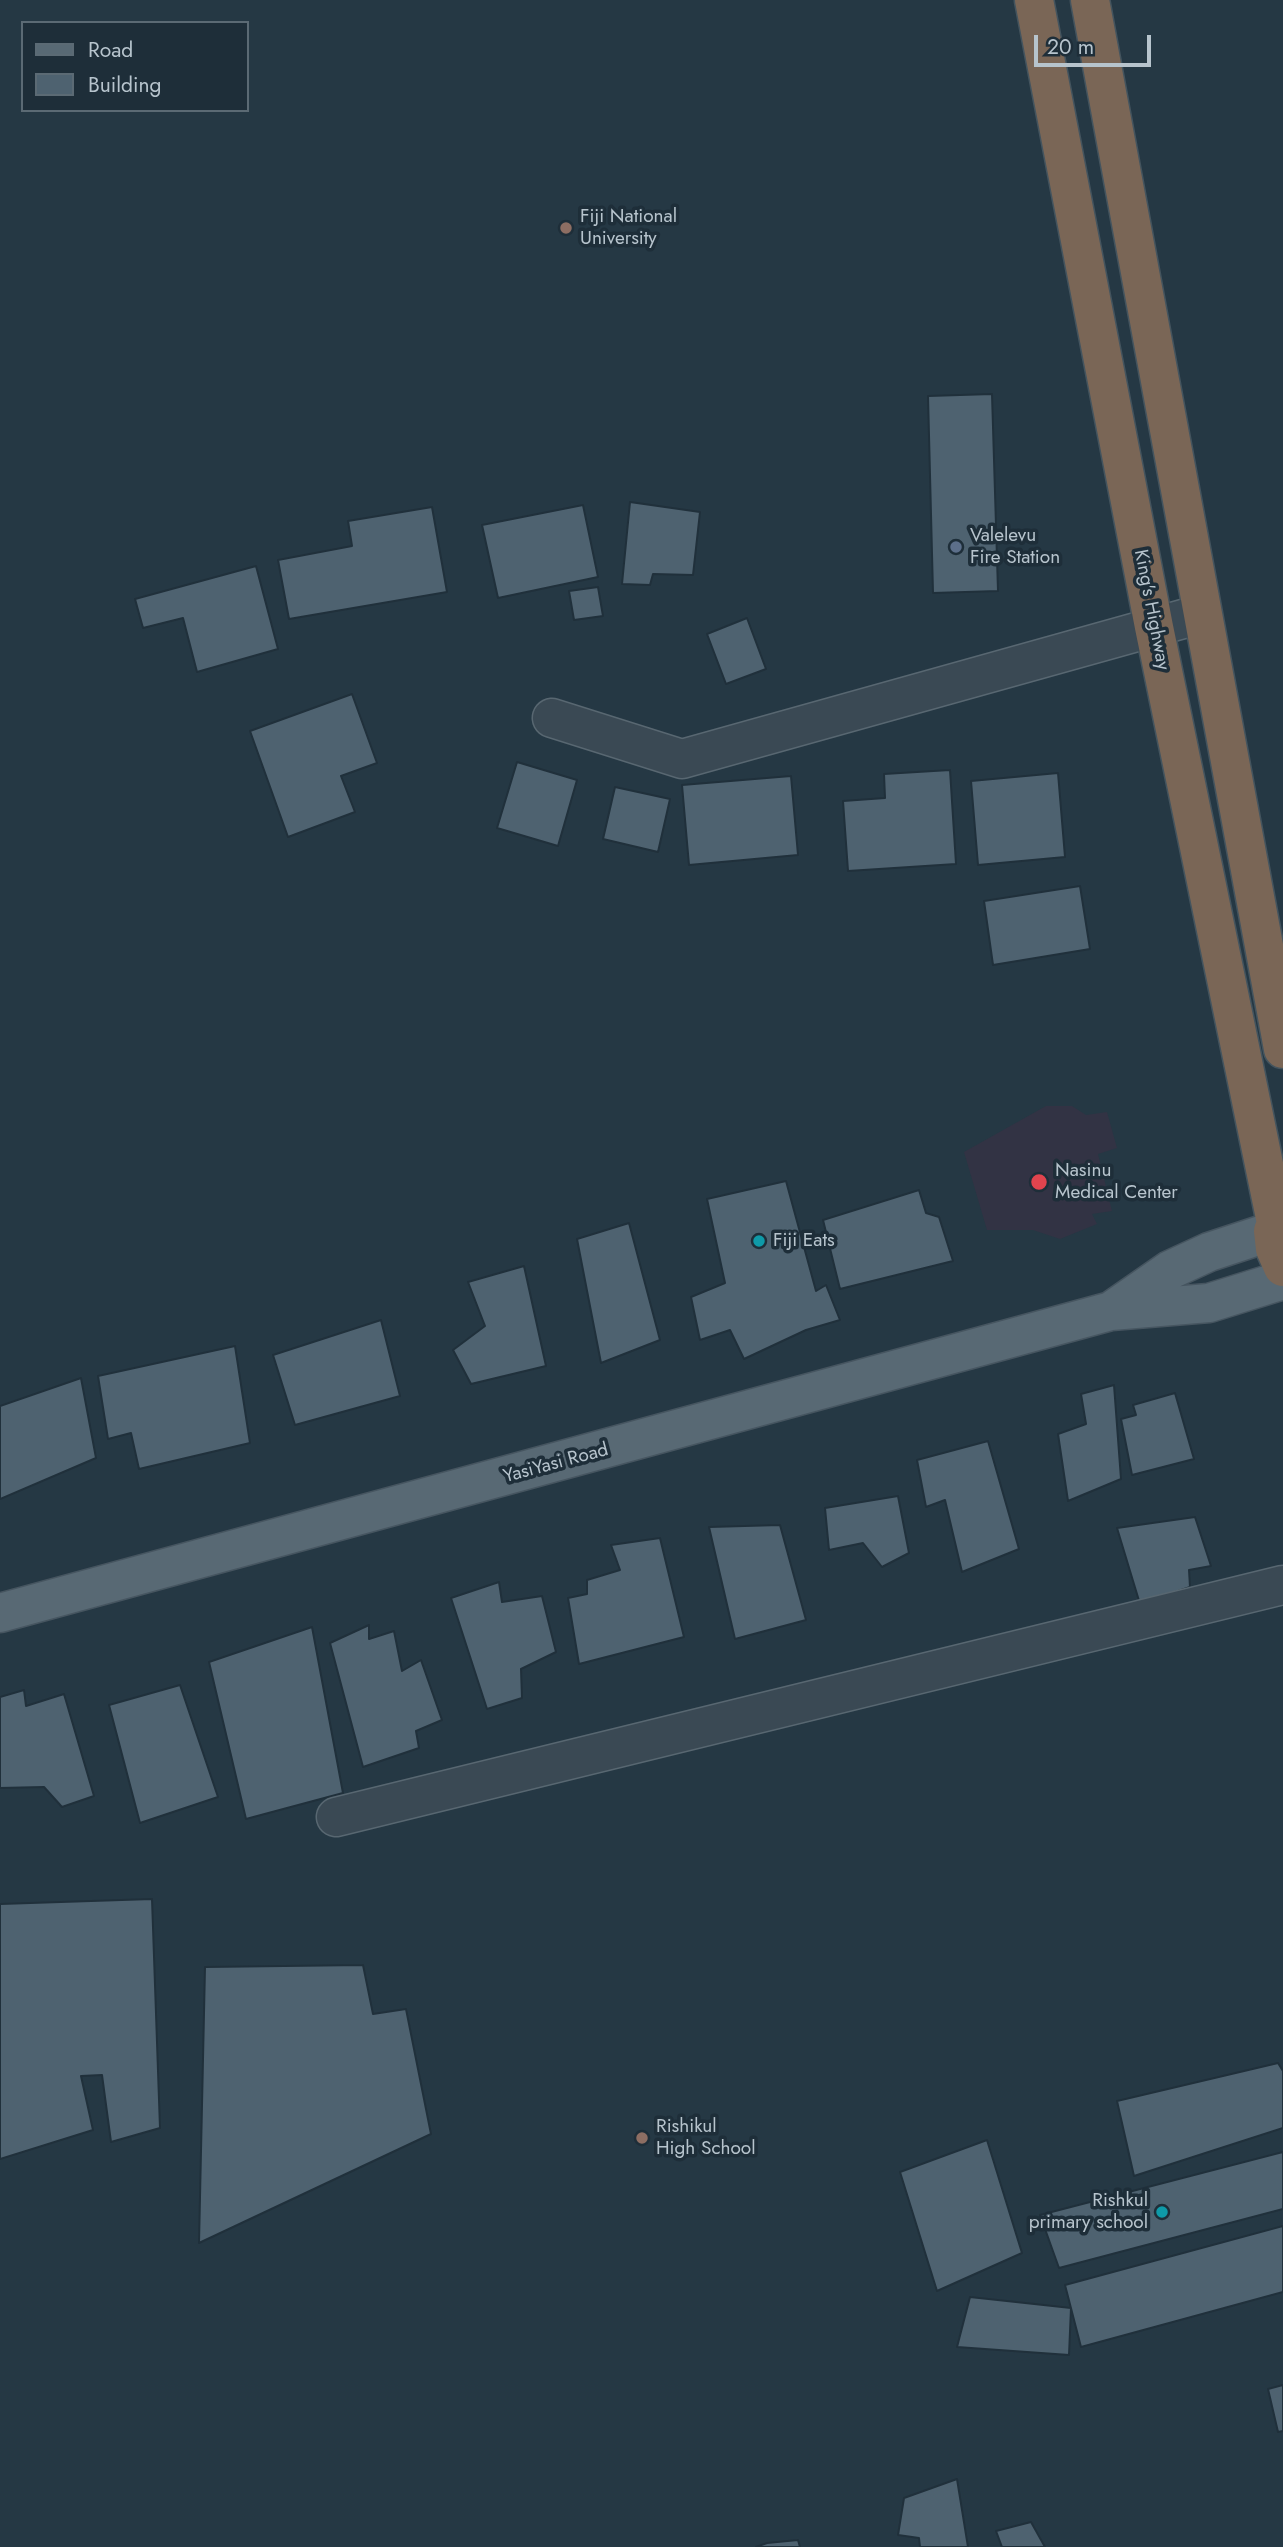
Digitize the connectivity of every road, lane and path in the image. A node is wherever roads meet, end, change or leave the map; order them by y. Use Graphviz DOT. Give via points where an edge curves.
graph roads {
  1 [pos="1034,0"];
  2 [pos="1090,0"];
  3 [pos="1201,614"];
  4 [pos="1154,626"];
  5 [pos="552,718"];
  6 [pos="1283,1049"];
  7 [pos="1279,1231"];
  8 [pos="1283,1280"];
  9 [pos="1111,1311"];
  10 [pos="1283,1585"];
  11 [pos="0,1613"];
  12 [pos="336,1817"];
  1 -- 4 [label="highway, King's Highway"];
  2 -- 3 [label="highway"];
  3 -- 4 [label="street"];
  3 -- 6 [label="highway"];
  4 -- 5 [label="street" via="682,759"];
  4 -- 7 [label="highway, King's Highway"];
  7 -- 9 [label="main road, YasiYasi Road" via="1209,1252 1170,1270"];
  8 -- 9 [label="main road, YasiYasi Road" via="1209,1303"];
  9 -- 11 [label="main road, YasiYasi Road"];
  10 -- 12 [label="street"];
}
